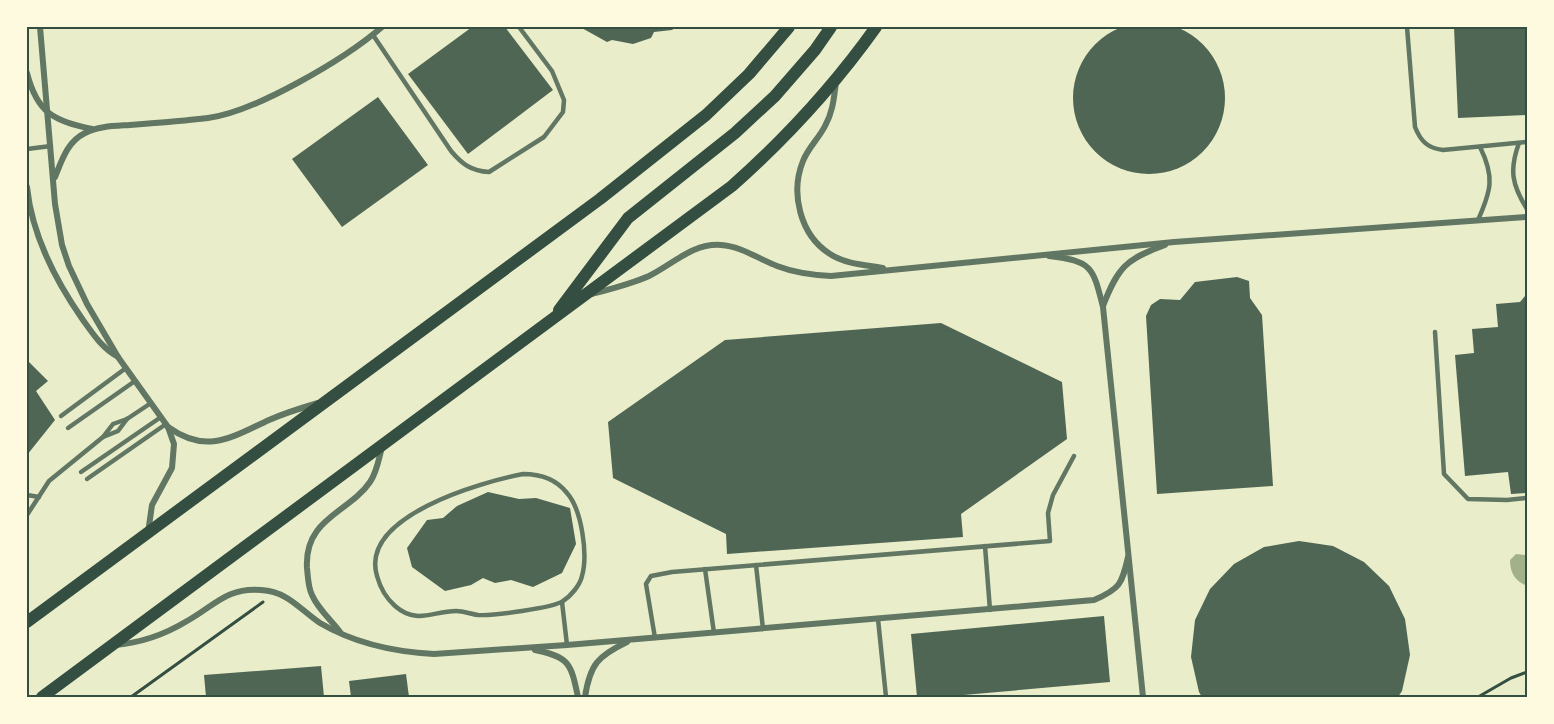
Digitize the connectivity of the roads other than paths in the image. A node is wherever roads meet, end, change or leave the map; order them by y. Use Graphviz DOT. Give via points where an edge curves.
graph roads {
  1 [pos="40,27"];
  2 [pos="382,27"];
  3 [pos="519,27"];
  4 [pos="789,27"];
  5 [pos="831,27"];
  6 [pos="876,27"];
  7 [pos="1407,27"];
  8 [pos="373,35"];
  9 [pos="27,73"];
  10 [pos="837,79"];
  11 [pos="48,114"];
  12 [pos="93,129"];
  13 [pos="1527,142"];
  14 [pos="1519,143"];
  15 [pos="51,146"];
  16 [pos="1480,147"];
  17 [pos="27,149"];
  18 [pos="54,181"];
  19 [pos="27,187"];
  20 [pos="1527,209"];
  21 [pos="1527,217"];
  22 [pos="1478,220"];
  23 [pos="1174,242"];
  24 [pos="1033,255"];
  25 [pos="890,270"];
  26 [pos="585,296"];
  27 [pos="1103,307"];
  28 [pos="551,321"];
  29 [pos="1435,332"];
  30 [pos="118,357"];
  31 [pos="126,368"];
  32 [pos="135,381"];
  33 [pos="324,401"];
  34 [pos="151,403"];
  35 [pos="61,417"];
  36 [pos="161,417"];
  37 [pos="167,426"];
  38 [pos="68,428"];
  39 [pos="382,447"];
  40 [pos="1074,456"];
  41 [pos="81,472"];
  42 [pos="87,479"];
  43 [pos="27,495"];
  44 [pos="39,497"];
  45 [pos="1527,498"];
  46 [pos="27,515"];
  47 [pos="148,534"];
  48 [pos="985,546"];
  49 [pos="1128,557"];
  50 [pos="756,565"];
  51 [pos="705,569"];
  52 [pos="562,602"];
  53 [pos="990,610"];
  54 [pos="878,619"];
  55 [pos="27,622"];
  56 [pos="763,629"];
  57 [pos="340,633"];
  58 [pos="714,633"];
  59 [pos="655,638"];
  60 [pos="630,640"];
  61 [pos="113,645"];
  62 [pos="567,645"];
  63 [pos="526,648"];
  64 [pos="42,697"];
  65 [pos="578,697"];
  66 [pos="585,697"];
  67 [pos="886,697"];
  68 [pos="1143,697"];
  1 -- 11 [label="street"];
  2 -- 8 [label="street"];
  3 -- 8 [label="lane" via="552,71 564,100 563,112 544,137 489,172 463,165 451,151"];
  4 -- 33 [label="main road" via="749,74 706,115 600,199"];
  5 -- 28 [label="main road" via="775,96 628,218"];
  6 -- 10 [label="main road"];
  7 -- 16 [label="lane" via="1415,128 1419,136 1434,148"];
  8 -- 12 [label="street" via="292,85 248,106 211,117"];
  9 -- 11 [label="street" via="34,95"];
  10 -- 25 [label="street" via="829,118 798,173 799,208 812,237 830,254 844,261"];
  10 -- 26 [label="main road" via="732,186"];
  11 -- 12 [label="street"];
  11 -- 15 [label="street"];
  12 -- 18 [label="street" via="67,148"];
  13 -- 14 [label="lane"];
  14 -- 16 [label="lane"];
  14 -- 20 [label="lane" via="1513,180"];
  15 -- 17 [label="lane"];
  15 -- 18 [label="street"];
  16 -- 22 [label="lane" via="1491,177 1488,198"];
  18 -- 30 [label="street" via="58,225 69,266"];
  19 -- 30 [label="street" via="37,232 52,270 98,341"];
  21 -- 22 [label="street"];
  22 -- 23 [label="street"];
  23 -- 24 [label="street"];
  23 -- 27 [label="street" via="1129,261 1112,284"];
  24 -- 25 [label="street"];
  24 -- 27 [label="street" via="1082,262 1090,268 1098,285"];
  25 -- 26 [label="street" via="831,276 807,274 719,245 685,254 648,276"];
  26 -- 28 [label="main road"];
  27 -- 49 [label="street"];
  28 -- 39 [label="main road"];
  29 -- 45 [label="lane" via="1444,474 1468,499"];
  30 -- 31 [label="street"];
  31 -- 32 [label="street"];
  31 -- 35 [label="lane"];
  32 -- 34 [label="street"];
  32 -- 38 [label="lane"];
  33 -- 37 [label="street" via="222,441 193,440"];
  33 -- 47 [label="main road"];
  34 -- 36 [label="street"];
  34 -- 44 [label="lane" via="113,424 103,437 49,481"];
  36 -- 37 [label="street"];
  36 -- 41 [label="lane"];
  37 -- 42 [label="lane"];
  37 -- 47 [label="street" via="174,444 173,462 152,505"];
  39 -- 57 [label="street" via="370,482 318,530 309,547 311,594"];
  39 -- 61 [label="main road"];
  40 -- 48 [label="lane" via="1053,495 1048,513 1050,541"];
  43 -- 44 [label="lane"];
  44 -- 46 [label="lane"];
  47 -- 55 [label="main road"];
  48 -- 50 [label="lane"];
  48 -- 53 [label="lane"];
  49 -- 53 [label="street" via="1121,582 1112,592 1094,600"];
  49 -- 68 [label="street"];
  50 -- 51 [label="lane"];
  50 -- 56 [label="lane"];
  51 -- 58 [label="lane"];
  51 -- 59 [label="lane" via="648,578"];
  52 -- 52 [label="lane" via="582,576 579,513 567,493 547,477 536,474 507,477 420,508 382,541 375,556 379,584 396,607 408,614 504,614"];
  52 -- 62 [label="lane"];
  53 -- 54 [label="street"];
  54 -- 56 [label="street"];
  54 -- 67 [label="lane"];
  56 -- 58 [label="street"];
  57 -- 61 [label="street" via="288,597 260,590 236,591 157,637"];
  57 -- 63 [label="street" via="366,643 416,653"];
  58 -- 59 [label="street"];
  59 -- 60 [label="street"];
  60 -- 62 [label="street"];
  60 -- 66 [label="street" via="596,662 587,679"];
  61 -- 64 [label="main road"];
  62 -- 63 [label="street"];
  63 -- 65 [label="street" via="556,654 567,662"];
}
